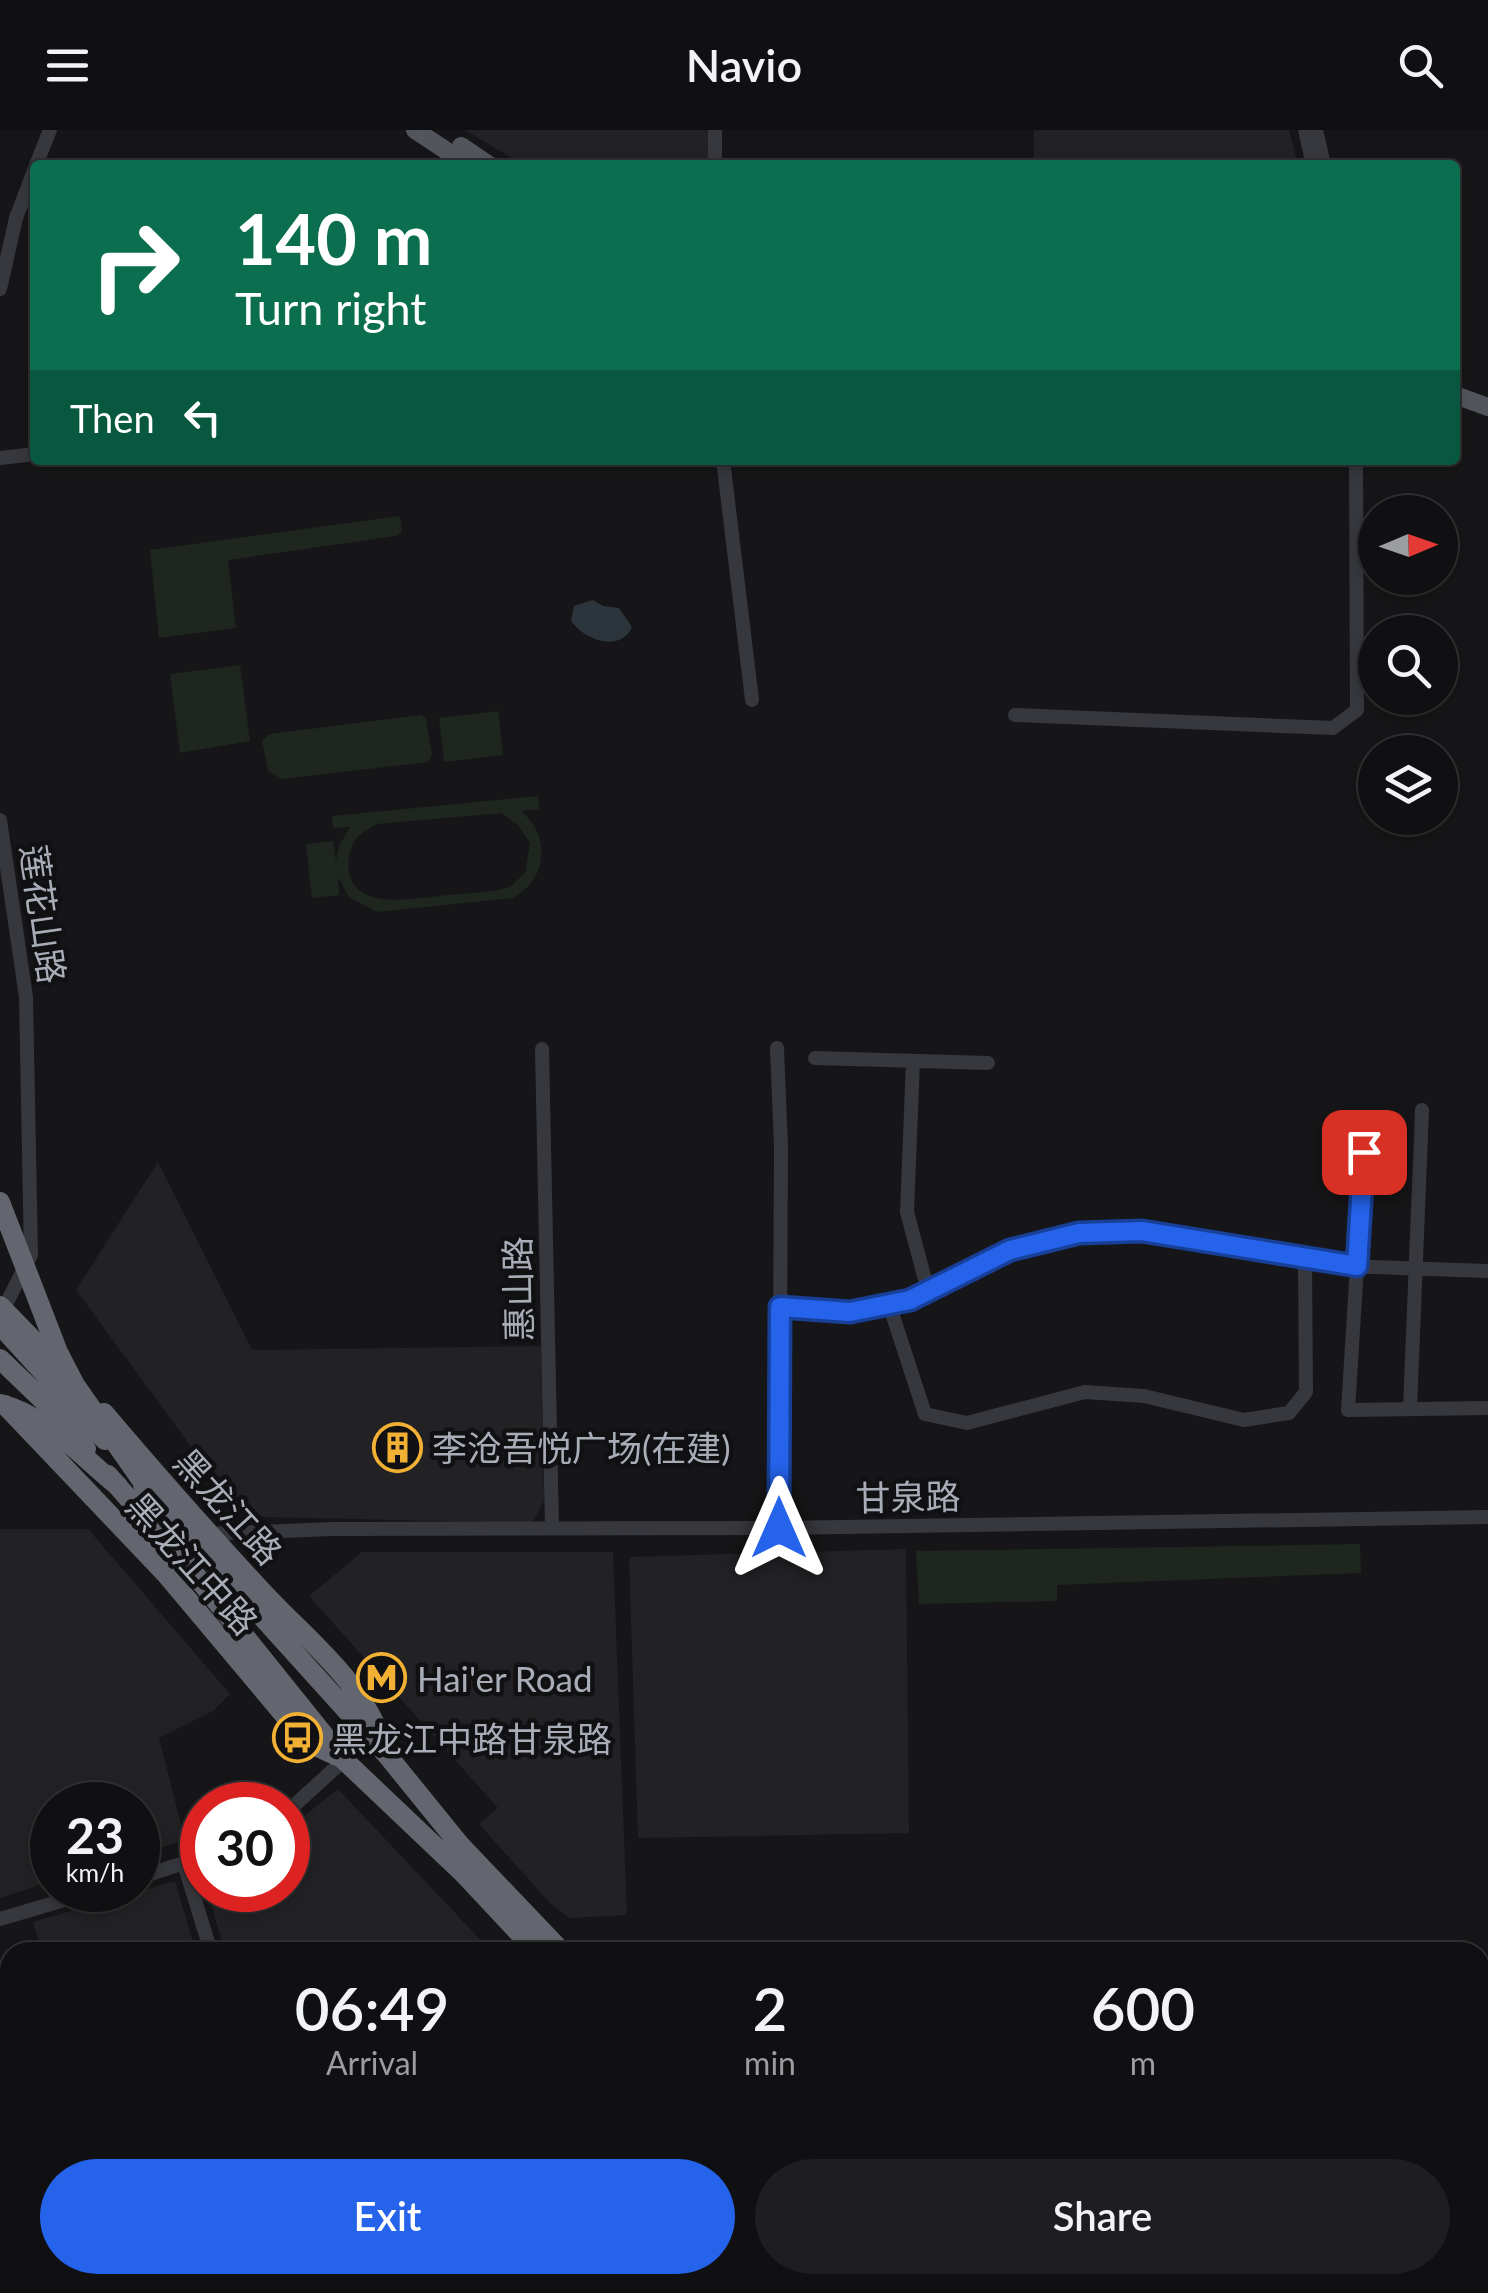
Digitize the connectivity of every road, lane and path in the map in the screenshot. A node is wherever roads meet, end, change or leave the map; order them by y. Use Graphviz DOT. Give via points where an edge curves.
graph roads {
  1 [pos="50,130"];
  2 [pos="415,130"];
  3 [pos="436,130"];
  4 [pos="715,130"];
  5 [pos="1305,130"];
  6 [pos="1316,130"];
  7 [pos="38,160"];
  8 [pos="460,160"];
  9 [pos="481,160"];
  10 [pos="716,160"];
  11 [pos="1312,160"];
  12 [pos="1323,160"];
  13 [pos="30,182"];
  14 [pos="0,288"];
  15 [pos="1460,397"];
  16 [pos="1488,407"];
  17 [pos="1460,409"];
  18 [pos="1488,420"];
  19 [pos="30,455"];
  20 [pos="0,458"];
  21 [pos="724,465"];
  22 [pos="1356,465"];
  23 [pos="752,700"];
  24 [pos="1015,715"];
  25 [pos="0,820"];
  26 [pos="777,1048"];
  27 [pos="542,1049"];
  28 [pos="815,1058"];
  29 [pos="913,1061"];
  30 [pos="988,1063"];
  31 [pos="1422,1110"];
  32 [pos="1364,1152"];
  33 [pos="0,1202"];
  34 [pos="1305,1259"];
  35 [pos="1357,1266"];
  36 [pos="1415,1268"];
  37 [pos="1488,1270"];
  38 [pos="928,1291"];
  39 [pos="889,1304"];
  40 [pos="780,1307"];
  41 [pos="1,1314"];
  42 [pos="0,1359"];
  43 [pos="0,1402"];
  44 [pos="1488,1408"];
  45 [pos="1410,1409"];
  46 [pos="118,1486"];
  47 [pos="152,1494"];
  48 [pos="1488,1517"];
  49 [pos="552,1528"];
  50 [pos="779,1528"];
  51 [pos="210,1534"];
  52 [pos="387,1755"];
  53 [pos="344,1760"];
  54 [pos="310,1791"];
  55 [pos="30,1910"];
  56 [pos="199,1912"];
  57 [pos="0,1919"];
  58 [pos="208,1942"];
  59 [pos="529,1942"];
  60 [pos="552,1942"];
  1 -- 7 [label="street"];
  2 -- 8 [label="main road"];
  3 -- 9 [label="main road"];
  4 -- 10 [label="street"];
  5 -- 11 [label="street"];
  6 -- 12 [label="street"];
  13 -- 14 [label="street"];
  15 -- 16 [label="main road"];
  17 -- 18 [label="main road"];
  19 -- 20 [label="street"];
  21 -- 23 [label="street"];
  22 -- 24 [label="street" via="1357,710 1333,728"];
  25 -- 41 [label="street, 莲花山路" via="26,996 31,1256"];
  26 -- 40 [label="street"];
  27 -- 49 [label="street, 惠山路"];
  28 -- 29 [label="street"];
  29 -- 30 [label="street"];
  29 -- 38 [label="street" via="907,1212"];
  31 -- 36 [label="street"];
  32 -- 35 [label="street"];
  33 -- 47 [label="highway, bridge" via="75,1385"];
  34 -- 35 [label="street"];
  34 -- 38 [label="street" via="1142,1231 1079,1233 1010,1250"];
  34 -- 39 [label="street" via="1306,1392 1289,1413 1244,1420 1144,1396 1085,1392 967,1423 926,1414"];
  35 -- 36 [label="street"];
  35 -- 45 [label="street" via="1348,1410"];
  36 -- 37 [label="street"];
  36 -- 45 [label="street"];
  38 -- 39 [label="street"];
  39 -- 40 [label="street" via="850,1312"];
  40 -- 50 [label="street"];
  41 -- 47 [label="highway, bridge"];
  41 -- 51 [label="highway, 黑龙江路" via="102,1410"];
  42 -- 46 [label="highway, bridge"];
  43 -- 46 [label="highway, bridge" via="42,1423"];
  43 -- 53 [label="highway, 黑龙江中路" via="166,1574 307,1742"];
  44 -- 45 [label="street"];
  46 -- 53 [label="highway"];
  47 -- 52 [label="highway"];
  48 -- 50 [label="street, 甘泉路"];
  49 -- 50 [label="street, 甘泉路"];
  49 -- 51 [label="street, 甘泉路"];
  51 -- 52 [label="highway, 黑龙江路" via="353,1683"];
  52 -- 60 [label="highway"];
  53 -- 54 [label="street"];
  53 -- 59 [label="highway"];
  55 -- 57 [label="street"];
  56 -- 58 [label="street"];
}
